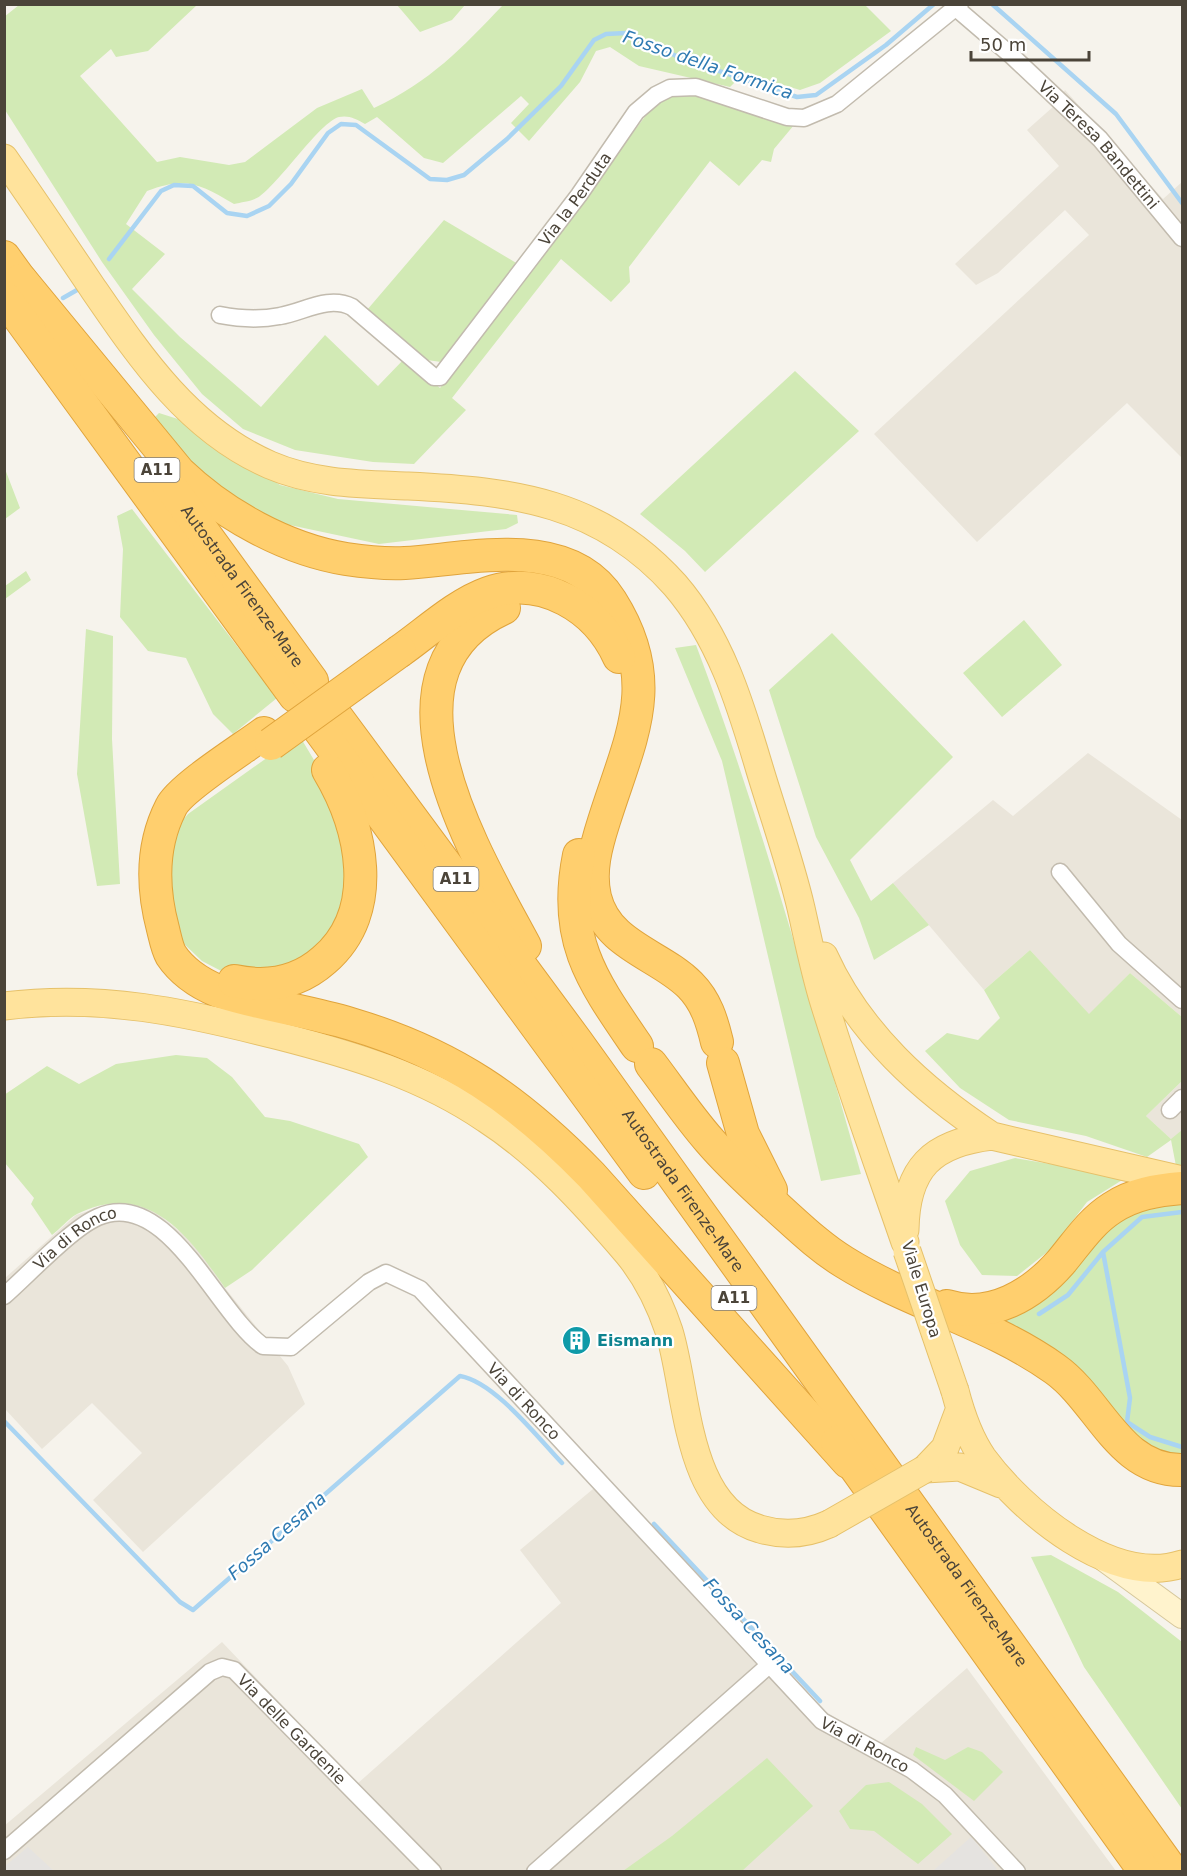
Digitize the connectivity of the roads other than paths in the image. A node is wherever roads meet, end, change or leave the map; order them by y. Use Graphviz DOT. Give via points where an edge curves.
graph roads {
  1 [pos="958,6"];
  2 [pos="4,158"];
  3 [pos="1182,238"];
  4 [pos="10,278"];
  5 [pos="220,315"];
  6 [pos="613,628"];
  7 [pos="321,727"];
  8 [pos="1060,872"];
  9 [pos="801,906"];
  10 [pos="160,919"];
  11 [pos="1182,1000"];
  12 [pos="4,1006"];
  13 [pos="577,1042"];
  14 [pos="993,1136"];
  15 [pos="1182,1180"];
  16 [pos="1182,1188"];
  17 [pos="783,1212"];
  18 [pos="906,1246"];
  19 [pos="894,1290"];
  20 [pos="4,1296"];
  21 [pos="957,1399"];
  22 [pos="925,1469"];
  23 [pos="1182,1470"];
  24 [pos="861,1475"];
  25 [pos="1008,1487"];
  26 [pos="1097,1554"];
  27 [pos="1182,1564"];
  28 [pos="1182,1616"];
  29 [pos="768,1666"];
  30 [pos="4,1851"];
  31 [pos="433,1872"];
  32 [pos="535,1872"];
  33 [pos="1017,1872"];
  34 [pos="1145,1872"];
  35 [pos="1173,1872"];
  1 -- 3 [label="street, Via Teresa Bandettini" via="1100,139"];
  1 -- 5 [label="street, Via la Perduta" via="837,104 804,118 787,117 696,87 670,88 656,95 636,112 579,195 440,377 434,377 342,302 258,319"];
  2 -- 9 [label="main road" via="154,373 197,419 246,452 271,465 331,482 472,490 547,504 606,527 652,561 688,602 724,663"];
  4 -- 4 [label="highway, Autostrada Firenze-Mare / A11" via="298,693 241,624"];
  4 -- 6 [label="highway" via="179,472 247,521 303,547 354,560 405,563 512,555 557,562 588,578 610,598"];
  6 -- 10 [label="highway, bridge" via="550,593 508,588 470,602 395,645 268,739 177,816 160,844 153,873"];
  6 -- 13 [label="highway" via="538,603 524,603 493,613 477,622 456,646 440,682 437,704 441,756 461,819"];
  6 -- 17 [label="highway" via="638,666 640,700 596,847 592,880 595,898 612,931 691,986 706,1008 742,1134"];
  6 -- 17 [label="highway" via="625,704 579,853 574,886 576,933 587,966 608,1004 644,1055 707,1139"];
  7 -- 10 [label="highway" via="358,849 361,877 349,931 340,944 318,966 292,980 247,984 204,969 175,944"];
  7 -- 13 [label="highway, Autostrada Firenze-Mare / A11"];
  7 -- 24 [label="highway, Autostrada Firenze-Mare / A11"];
  8 -- 11 [label="street" via="1119,944"];
  9 -- 14 [label="main road" via="847,1001 898,1062 937,1098"];
  9 -- 18 [label="main road" via="823,1000"];
  10 -- 24 [label="highway" via="170,953 202,984 392,1038 458,1067 513,1102 591,1175 801,1413"];
  12 -- 22 [label="main road, bridge" via="84,1001 197,1015 387,1068 431,1086 487,1119 549,1169 630,1257 652,1291 669,1333 702,1472 725,1509 747,1524 778,1533 804,1532 829,1524"];
  13 -- 35 [label="highway, Autostrada Firenze-Mare / A11"];
  14 -- 15 [label="main road, Viale Europa"];
  14 -- 18 [label="main road, Viale Europa" via="953,1143 927,1162 907,1199"];
  16 -- 19 [label="highway" via="1137,1196 1110,1209 1088,1228 1050,1274 1016,1300 969,1310"];
  17 -- 19 [label="highway" via="843,1262"];
  18 -- 21 [label="main road, Viale Europa, bridge"];
  19 -- 23 [label="highway" via="1048,1363 1079,1390 1132,1453 1159,1467"];
  20 -- 29 [label="street, Via di Ronco" via="84,1225 111,1212 144,1217 163,1228 239,1323 255,1340 269,1347 291,1347 369,1282 386,1273 404,1279 420,1289"];
  21 -- 22 [label="main road" via="950,1440"];
  21 -- 25 [label="main road, Viale Europa" via="983,1457"];
  22 -- 25 [label="main road" via="960,1467"];
  24 -- 34 [label="highway, Autostrada Firenze-Mare / A11"];
  25 -- 26 [label="main road, Viale Europa" via="1047,1523"];
  26 -- 27 [label="main road, Viale Europa" via="1149,1568"];
  26 -- 28 [label="main road, Viale Europa"];
  29 -- 32 [label="street"];
  29 -- 33 [label="street, Via di Ronco" via="822,1721 912,1770 945,1795"];
  30 -- 31 [label="street, Via delle Gardenie" via="210,1672 222,1667 234,1670"];
}
